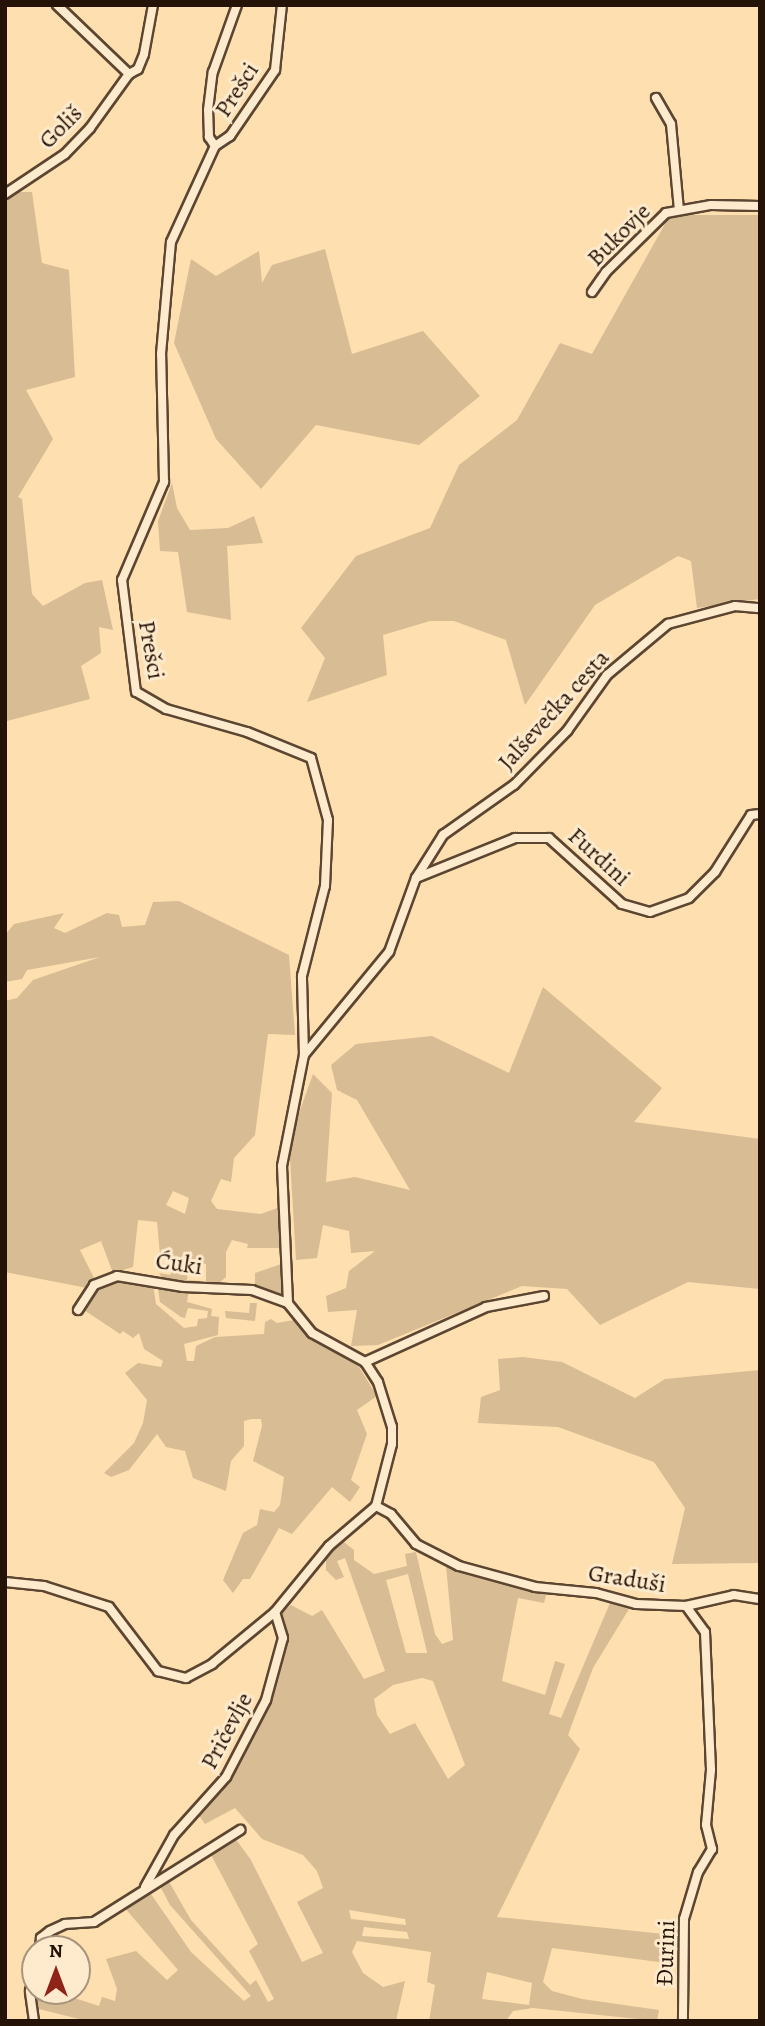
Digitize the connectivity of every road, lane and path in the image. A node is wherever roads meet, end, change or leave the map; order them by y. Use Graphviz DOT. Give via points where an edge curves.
graph roads {
  1 [pos="58,5"];
  2 [pos="153,5"];
  3 [pos="237,5"];
  4 [pos="282,5"];
  5 [pos="129,74"];
  6 [pos="656,98"];
  7 [pos="215,146"];
  8 [pos="5,194"];
  9 [pos="760,206"];
  10 [pos="679,210"];
  11 [pos="592,292"];
  12 [pos="760,608"];
  13 [pos="760,814"];
  14 [pos="416,878"];
  15 [pos="304,1055"];
  16 [pos="544,1296"];
  17 [pos="288,1303"];
  18 [pos="78,1310"];
  19 [pos="365,1362"];
  20 [pos="376,1506"];
  21 [pos="5,1582"];
  22 [pos="760,1599"];
  23 [pos="686,1606"];
  24 [pos="275,1612"];
  25 [pos="240,1830"];
  26 [pos="712,1849"];
  27 [pos="145,1887"];
  28 [pos="45,1935"];
  29 [pos="683,2021"];
  1 -- 5 [label="street"];
  2 -- 5 [label="street, Goliš" via="144,54 138,69"];
  3 -- 7 [label="street, Prešci" via="213,72 208,110 209,137"];
  4 -- 7 [label="street, Prešci" via="275,70 230,136"];
  5 -- 8 [label="street, Goliš" via="65,154"];
  6 -- 10 [label="street" via="671,124"];
  7 -- 15 [label="street, Prešci" via="171,242 161,354 164,482 122,580 136,692 166,709 247,732 311,758 328,820 325,886 302,976"];
  9 -- 10 [label="street, Bukovje"];
  10 -- 11 [label="street, Bukovje" via="666,213"];
  12 -- 14 [label="street, Jalševečka cesta" via="735,606 668,624 607,675 567,731 514,785 443,835"];
  13 -- 14 [label="street, Furdini" via="751,815 715,872 689,898 650,912 622,904 549,838 515,838"];
  14 -- 15 [label="street, Jalševečka cesta" via="389,952"];
  15 -- 17 [label="street, Jalševečka cesta" via="282,1166"];
  16 -- 19 [label="street" via="486,1307"];
  17 -- 18 [label="street, Ćuki" via="244,1288 183,1287 117,1276 94,1285"];
  17 -- 19 [label="street" via="312,1333"];
  19 -- 20 [label="street" via="392,1427"];
  20 -- 23 [label="street, Graduši" via="391,1514 424,1549 497,1579 636,1604"];
  20 -- 24 [label="street" via="329,1546"];
  21 -- 24 [label="street" via="44,1586 109,1607 158,1671 178,1678 212,1664"];
  22 -- 23 [label="street" via="734,1595"];
  23 -- 26 [label="street, Graduši" via="705,1632 708,1649 711,1770 706,1825"];
  24 -- 27 [label="street, Pričevlje" via="283,1638 266,1700 226,1777 174,1835"];
  25 -- 27 [label="street, Pričevlje"];
  26 -- 29 [label="street, Đurini" via="698,1872 684,1919"];
  27 -- 28 [label="street, Pričevlje" via="94,1922 65,1924"];
}
